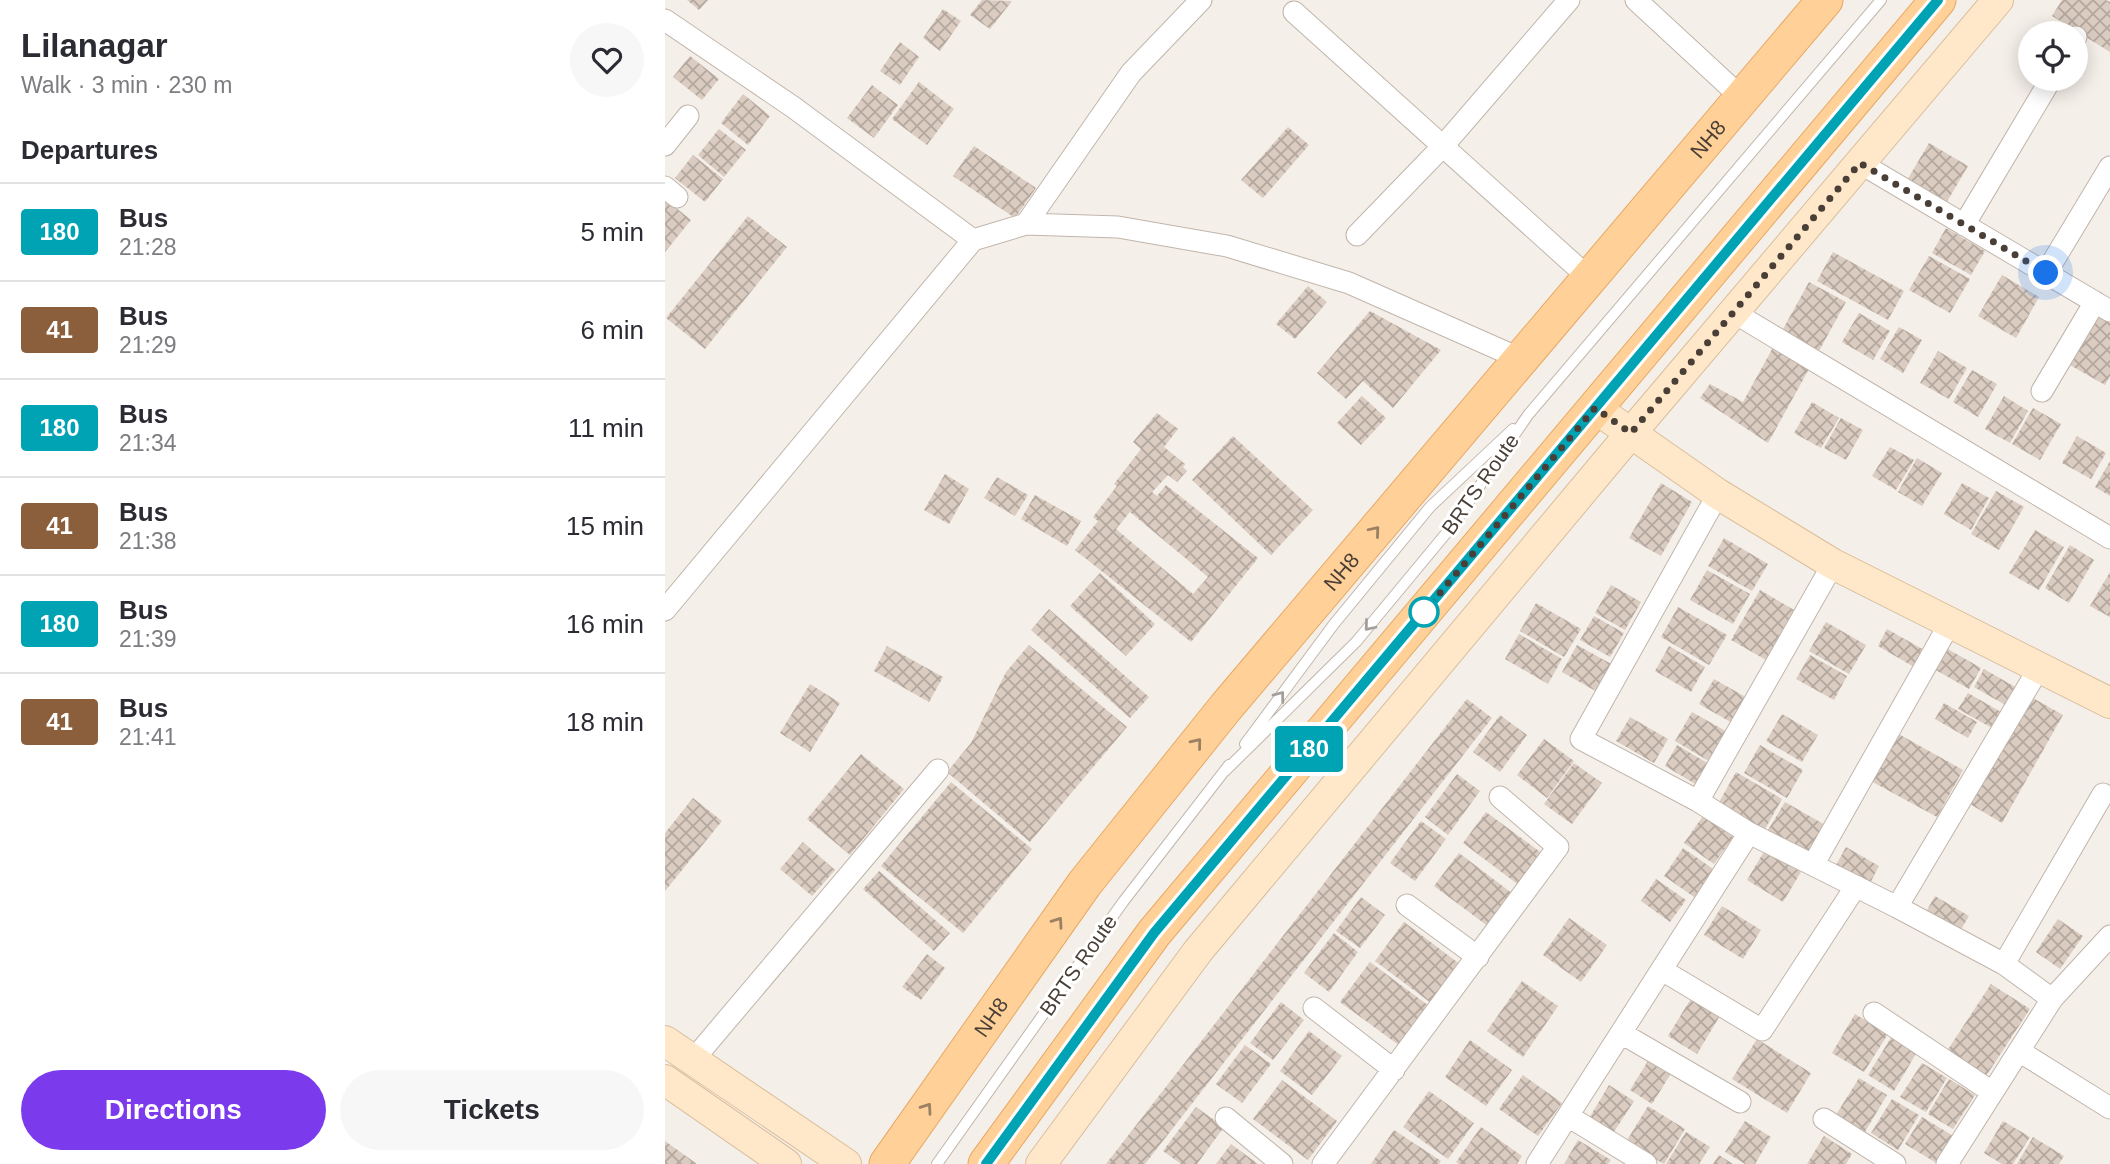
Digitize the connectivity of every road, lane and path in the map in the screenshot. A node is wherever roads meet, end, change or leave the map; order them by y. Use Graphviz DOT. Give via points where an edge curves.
graph roads {
  1 [pos="1201,0"];
  2 [pos="1569,0"];
  3 [pos="1636,0"];
  4 [pos="1825,0"];
  5 [pos="1881,0"];
  6 [pos="1938,0"];
  7 [pos="1998,0"];
  8 [pos="1294,12"];
  9 [pos="665,20"];
  10 [pos="2044,91"];
  11 [pos="1742,98"];
  12 [pos="688,116"];
  13 [pos="665,145"];
  14 [pos="1443,146"];
  15 [pos="1860,163"];
  16 [pos="2110,167"];
  17 [pos="1027,224"];
  18 [pos="1964,225"];
  19 [pos="1357,235"];
  20 [pos="973,240"];
  21 [pos="2046,273"];
  22 [pos="1589,278"];
  23 [pos="2102,307"];
  24 [pos="1733,312"];
  25 [pos="1521,359"];
  26 [pos="2042,391"];
  27 [pos="1595,408"];
  28 [pos="1528,415"];
  29 [pos="1631,433"];
  30 [pos="1718,494"];
  31 [pos="2110,538"];
  32 [pos="1833,564"];
  33 [pos="665,610"];
  34 [pos="1950,623"];
  35 [pos="2039,668"];
  36 [pos="2110,703"];
  37 [pos="938,770"];
  38 [pos="1225,771"];
  39 [pos="2103,794"];
  40 [pos="1500,797"];
  41 [pos="1698,801"];
  42 [pos="1749,833"];
  43 [pos="1813,865"];
  44 [pos="1856,886"];
  45 [pos="1406,905"];
  46 [pos="1897,907"];
  47 [pos="2110,936"];
  48 [pos="1478,957"];
  49 [pos="2004,964"];
  50 [pos="1662,970"];
  51 [pos="2052,999"];
  52 [pos="1314,1008"];
  53 [pos="1874,1013"];
  54 [pos="1621,1033"];
  55 [pos="665,1041"];
  56 [pos="2018,1051"];
  57 [pos="679,1059"];
  58 [pos="1394,1070"];
  59 [pos="665,1080"];
  60 [pos="1992,1092"];
  61 [pos="1740,1102"];
  62 [pos="665,1103"];
  63 [pos="2110,1108"];
  64 [pos="1567,1116"];
  65 [pos="1226,1118"];
  66 [pos="1824,1119"];
  67 [pos="1953,1162"];
  68 [pos="750,1164"];
  69 [pos="786,1164"];
  70 [pos="817,1164"];
  71 [pos="846,1164"];
  72 [pos="887,1164"];
  73 [pos="937,1164"];
  74 [pos="986,1164"];
  75 [pos="1041,1164"];
  76 [pos="1282,1164"];
  77 [pos="1323,1164"];
  78 [pos="1537,1164"];
  79 [pos="1646,1164"];
  80 [pos="1895,1164"];
  1 -- 17 [label="street" via="1131,73"];
  2 -- 14 [label="street"];
  3 -- 11 [label="street"];
  4 -- 11 [label="main road, NH8"];
  5 -- 28 [label="lane"];
  6 -- 27 [label="main road"];
  7 -- 15 [label="street"];
  8 -- 14 [label="street"];
  9 -- 20 [label="street" via="793,107"];
  10 -- 18 [label="street"];
  11 -- 22 [label="main road, NH8"];
  12 -- 13 [label="street"];
  14 -- 19 [label="street"];
  14 -- 22 [label="street"];
  15 -- 18 [label="street"];
  15 -- 24 [label="street"];
  16 -- 21 [label="street"];
  17 -- 20 [label="street"];
  17 -- 25 [label="street" via="1118,227 1227,247 1349,283"];
  18 -- 21 [label="street"];
  20 -- 33 [label="street"];
  21 -- 23 [label="street"];
  22 -- 25 [label="main road, NH8"];
  23 -- 26 [label="street"];
  24 -- 29 [label="street"];
  24 -- 31 [label="street"];
  72 -- 25 [label="main road, NH8, one-way" via="1086,883 1226,707"];
  27 -- 29 [label="street"];
  27 -- 74 [label="main road" via="1154,933"];
  38 -- 28 [label="lane, BRTS Route, one-way" via="1334,624 1430,507"];
  28 -- 38 [label="lane, BRTS Route, one-way" via="1453,525 1356,642"];
  29 -- 30 [label="street"];
  29 -- 75 [label="street" via="1198,951"];
  30 -- 32 [label="street"];
  30 -- 41 [label="street" via="1581,739"];
  32 -- 34 [label="street"];
  32 -- 41 [label="street"];
  34 -- 35 [label="street"];
  34 -- 43 [label="street"];
  35 -- 36 [label="street"];
  35 -- 46 [label="street"];
  37 -- 57 [label="street"];
  38 -- 73 [label="lane, BRTS Route" via="1123,902"];
  39 -- 49 [label="street"];
  40 -- 48 [label="street" via="1558,847"];
  41 -- 42 [label="street"];
  42 -- 43 [label="street"];
  42 -- 50 [label="street"];
  43 -- 44 [label="street"];
  44 -- 46 [label="street"];
  44 -- 50 [label="street" via="1762,1030"];
  45 -- 48 [label="street"];
  46 -- 49 [label="street"];
  47 -- 51 [label="street"];
  48 -- 58 [label="street"];
  49 -- 51 [label="street"];
  50 -- 54 [label="street"];
  51 -- 56 [label="street"];
  52 -- 58 [label="street"];
  53 -- 60 [label="street"];
  54 -- 61 [label="street"];
  54 -- 64 [label="street"];
  55 -- 57 [label="street"];
  56 -- 60 [label="street"];
  56 -- 63 [label="street"];
  57 -- 70 [label="street"];
  57 -- 71 [label="street"];
  58 -- 77 [label="street"];
  59 -- 69 [label="street"];
  60 -- 67 [label="street"];
  62 -- 68 [label="street"];
  64 -- 78 [label="street"];
  64 -- 79 [label="street"];
  65 -- 76 [label="street"];
  66 -- 80 [label="street"];
}
